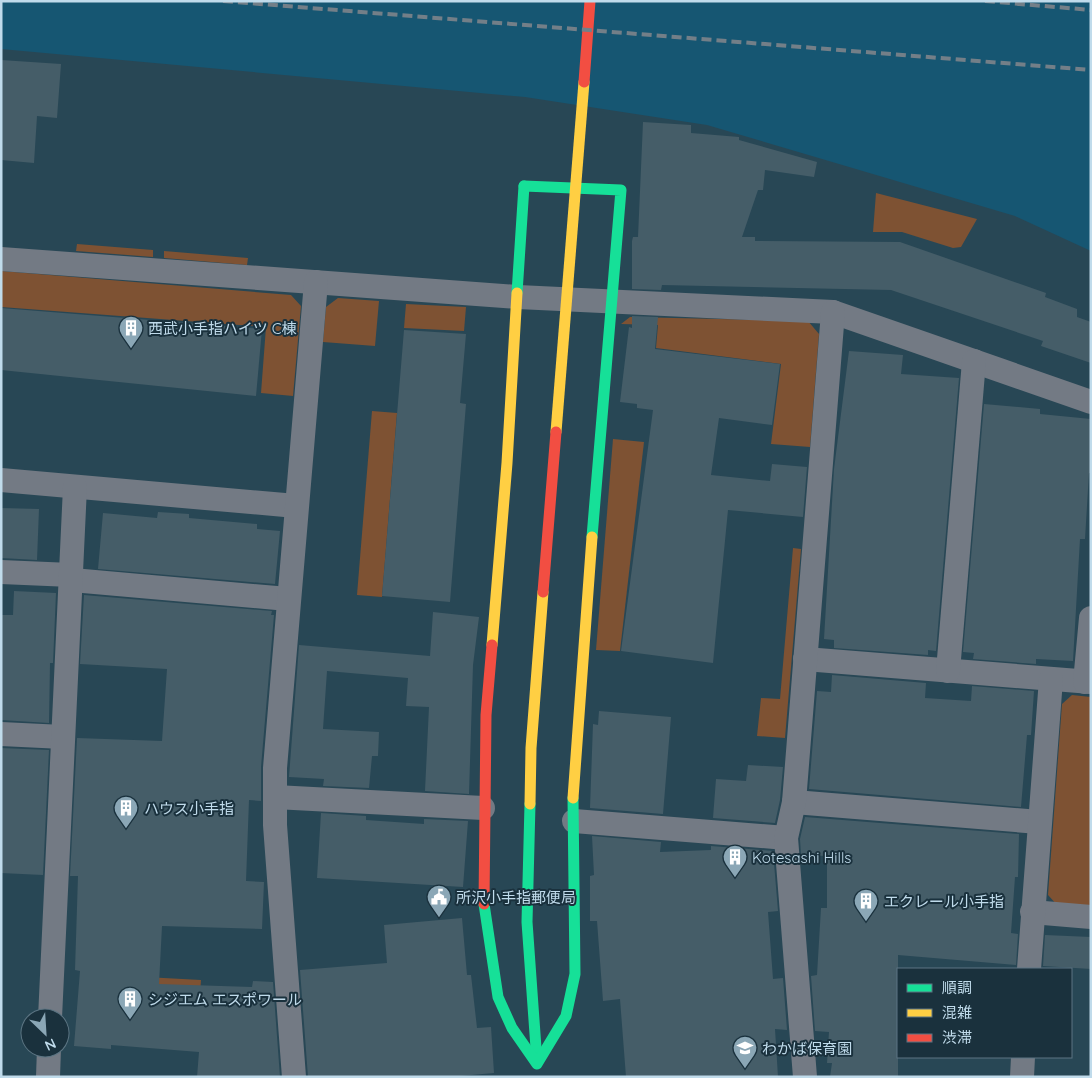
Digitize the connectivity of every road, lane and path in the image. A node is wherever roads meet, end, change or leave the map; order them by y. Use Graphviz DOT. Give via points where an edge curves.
graph roads {
  1 [pos="590,1"];
  2 [pos="1,259"];
  3 [pos="316,282"];
  4 [pos="518,297"];
  5 [pos="611,303"];
  6 [pos="833,312"];
  7 [pos="974,361"];
  8 [pos="1091,402"];
  9 [pos="1,480"];
  10 [pos="75,487"];
  11 [pos="296,506"];
  12 [pos="1,572"];
  13 [pos="72,578"];
  14 [pos="288,599"];
  15 [pos="1091,618"];
  16 [pos="805,659"];
  17 [pos="948,670"];
  18 [pos="1051,679"];
  19 [pos="1088,682"];
  20 [pos="1,734"];
  21 [pos="63,737"];
  22 [pos="275,797"];
  23 [pos="794,802"];
  24 [pos="484,808"];
  25 [pos="574,821"];
  26 [pos="1039,822"];
  27 [pos="786,838"];
  28 [pos="1032,912"];
  29 [pos="1091,917"];
  30 [pos="1029,968"];
  31 [pos="50,1008"];
  32 [pos="49,1058"];
  33 [pos="1024,1058"];
  34 [pos="537,1064"];
  35 [pos="48,1077"];
  36 [pos="294,1077"];
  37 [pos="538,1077"];
  38 [pos="806,1077"];
  39 [pos="1022,1077"];
  1 -- 34 [label="street" via="530,767 527,922"];
  2 -- 3 [label="street"];
  3 -- 4 [label="street"];
  3 -- 11 [label="street"];
  4 -- 5 [label="street"];
  4 -- 5 [label="street" via="524,186 621,190"];
  4 -- 24 [label="street" via="488,678"];
  5 -- 6 [label="street"];
  5 -- 25 [label="street" via="580,679"];
  6 -- 7 [label="street"];
  6 -- 16 [label="street"];
  7 -- 8 [label="street"];
  7 -- 17 [label="street"];
  9 -- 10 [label="street"];
  10 -- 11 [label="street"];
  10 -- 13 [label="street"];
  11 -- 14 [label="street"];
  12 -- 13 [label="street"];
  13 -- 14 [label="street"];
  13 -- 21 [label="street"];
  14 -- 22 [label="street"];
  15 -- 19 [label="street"];
  16 -- 17 [label="street"];
  16 -- 23 [label="street"];
  17 -- 18 [label="street"];
  18 -- 19 [label="street"];
  18 -- 26 [label="street"];
  20 -- 21 [label="street"];
  21 -- 31 [label="street"];
  22 -- 24 [label="street"];
  22 -- 36 [label="street"];
  23 -- 26 [label="street"];
  23 -- 27 [label="street"];
  24 -- 34 [label="street" via="484,910 498,997 512,1028"];
  25 -- 27 [label="street"];
  25 -- 34 [label="street" via="574,974 566,1016"];
  26 -- 28 [label="street"];
  27 -- 38 [label="street"];
  28 -- 29 [label="street"];
  28 -- 30 [label="street"];
  32 -- 35 [label="street"];
  33 -- 39 [label="street"];
  34 -- 37 [label="street"];
}
